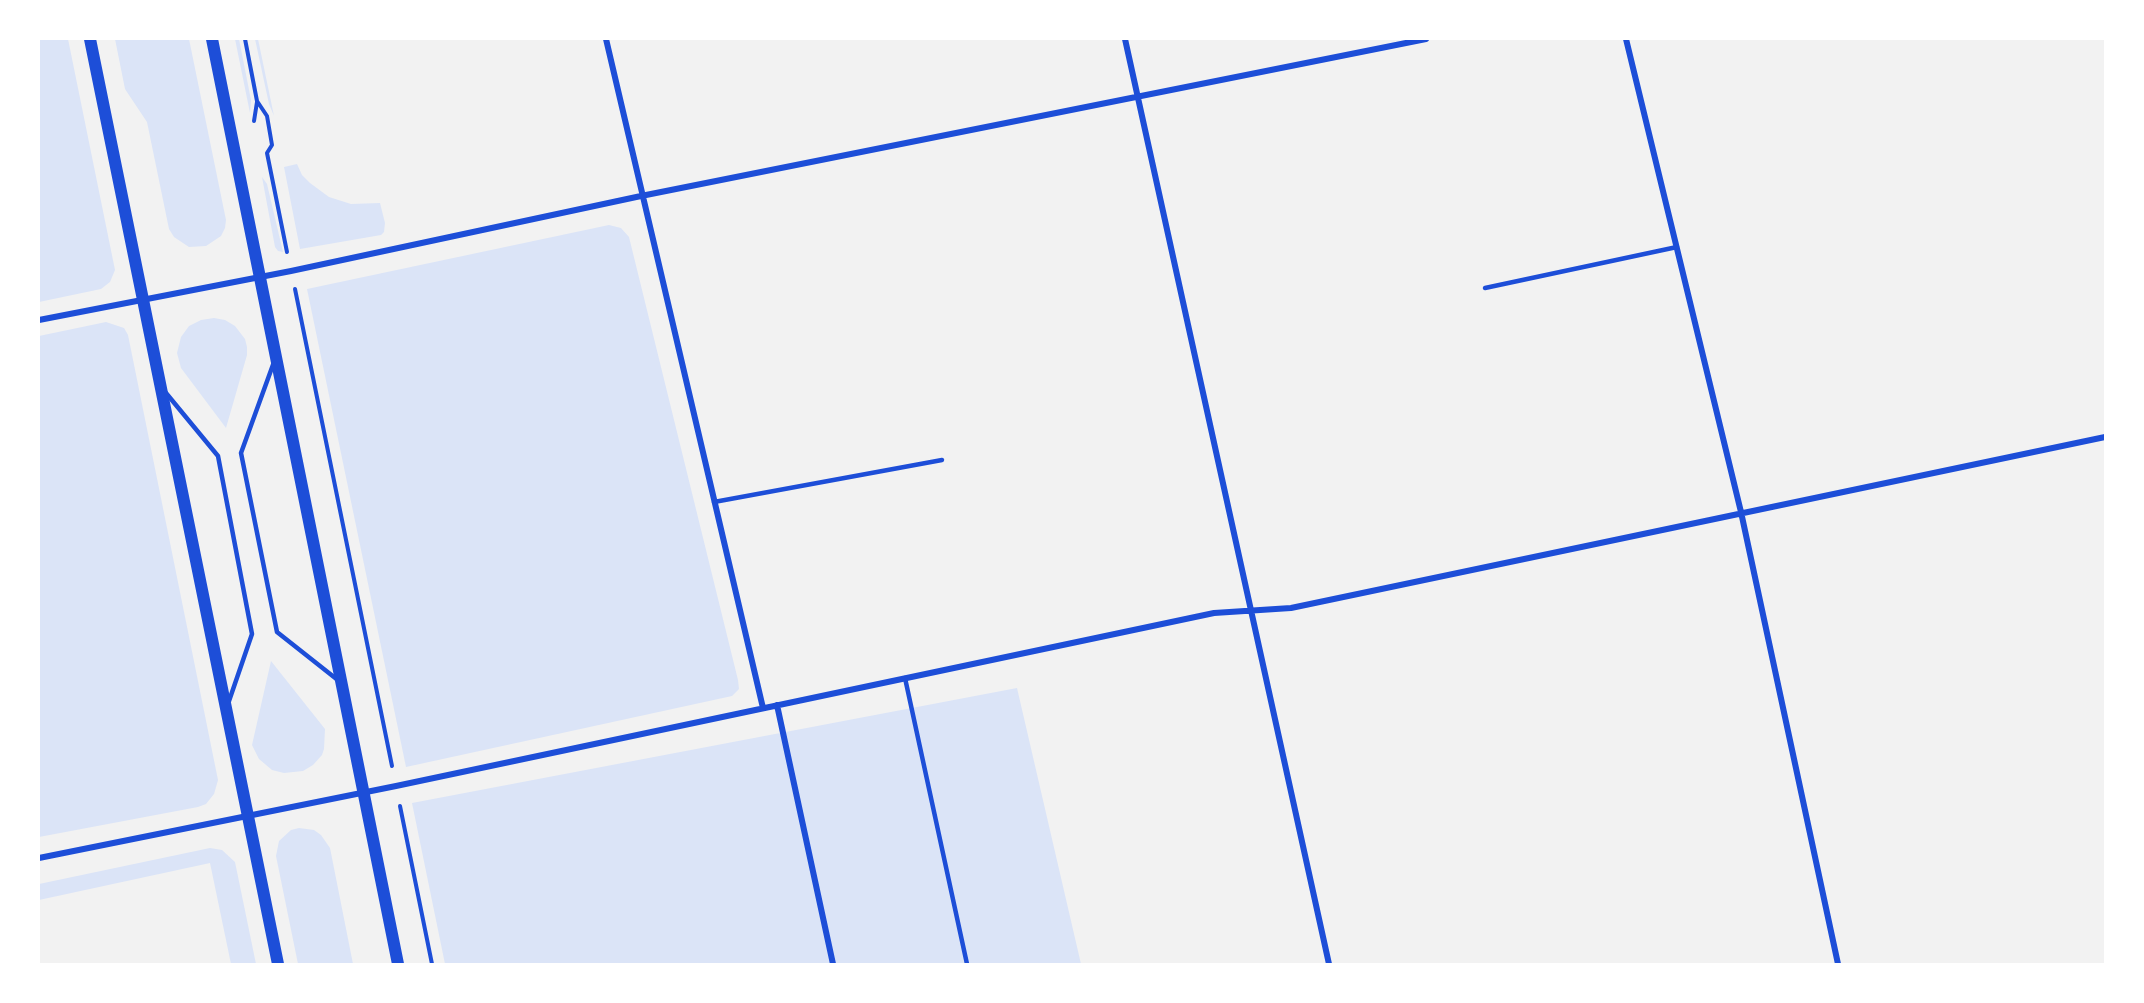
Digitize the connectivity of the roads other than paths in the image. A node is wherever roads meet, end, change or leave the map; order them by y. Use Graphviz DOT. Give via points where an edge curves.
graph roads {
  1 [pos="90,39"];
  2 [pos="212,39"];
  3 [pos="606,39"];
  4 [pos="1125,39"];
  5 [pos="1426,39"];
  6 [pos="1626,39"];
  7 [pos="1138,96"];
  8 [pos="641,196"];
  9 [pos="1677,248"];
  10 [pos="260,276"];
  11 [pos="1485,288"];
  12 [pos="142,299"];
  13 [pos="39,320"];
  14 [pos="276,355"];
  15 [pos="160,386"];
  16 [pos="2105,437"];
  17 [pos="942,460"];
  18 [pos="714,502"];
  19 [pos="1741,512"];
  20 [pos="1250,610"];
  21 [pos="906,678"];
  22 [pos="341,682"];
  23 [pos="777,705"];
  24 [pos="226,708"];
  25 [pos="763,708"];
  26 [pos="363,793"];
  27 [pos="247,816"];
  28 [pos="39,858"];
  29 [pos="278,964"];
  30 [pos="398,964"];
  31 [pos="833,964"];
  32 [pos="967,964"];
  33 [pos="1329,964"];
  34 [pos="1838,964"];
  1 -- 12 [label="main road"];
  2 -- 10 [label="main road"];
  3 -- 8 [label="street"];
  4 -- 7 [label="street"];
  5 -- 7 [label="street"];
  6 -- 9 [label="street"];
  7 -- 8 [label="street"];
  7 -- 20 [label="street"];
  8 -- 10 [label="street"];
  8 -- 18 [label="street"];
  9 -- 11 [label="lane"];
  9 -- 19 [label="street"];
  10 -- 12 [label="street"];
  10 -- 14 [label="main road"];
  12 -- 13 [label="street"];
  12 -- 15 [label="main road"];
  14 -- 22 [label="main road"];
  14 -- 22 [label="lane" via="241,453 277,632"];
  15 -- 24 [label="main road"];
  15 -- 24 [label="lane" via="218,456 252,634"];
  16 -- 19 [label="street"];
  17 -- 18 [label="lane"];
  18 -- 25 [label="street"];
  19 -- 20 [label="street" via="1291,608"];
  19 -- 34 [label="street"];
  20 -- 21 [label="street" via="1214,613"];
  20 -- 33 [label="street"];
  21 -- 23 [label="street"];
  21 -- 32 [label="lane"];
  22 -- 26 [label="main road"];
  23 -- 25 [label="street"];
  23 -- 31 [label="street"];
  24 -- 27 [label="main road"];
  25 -- 26 [label="street"];
  26 -- 27 [label="street"];
  26 -- 30 [label="main road"];
  27 -- 28 [label="street"];
  27 -- 29 [label="main road"];
}
